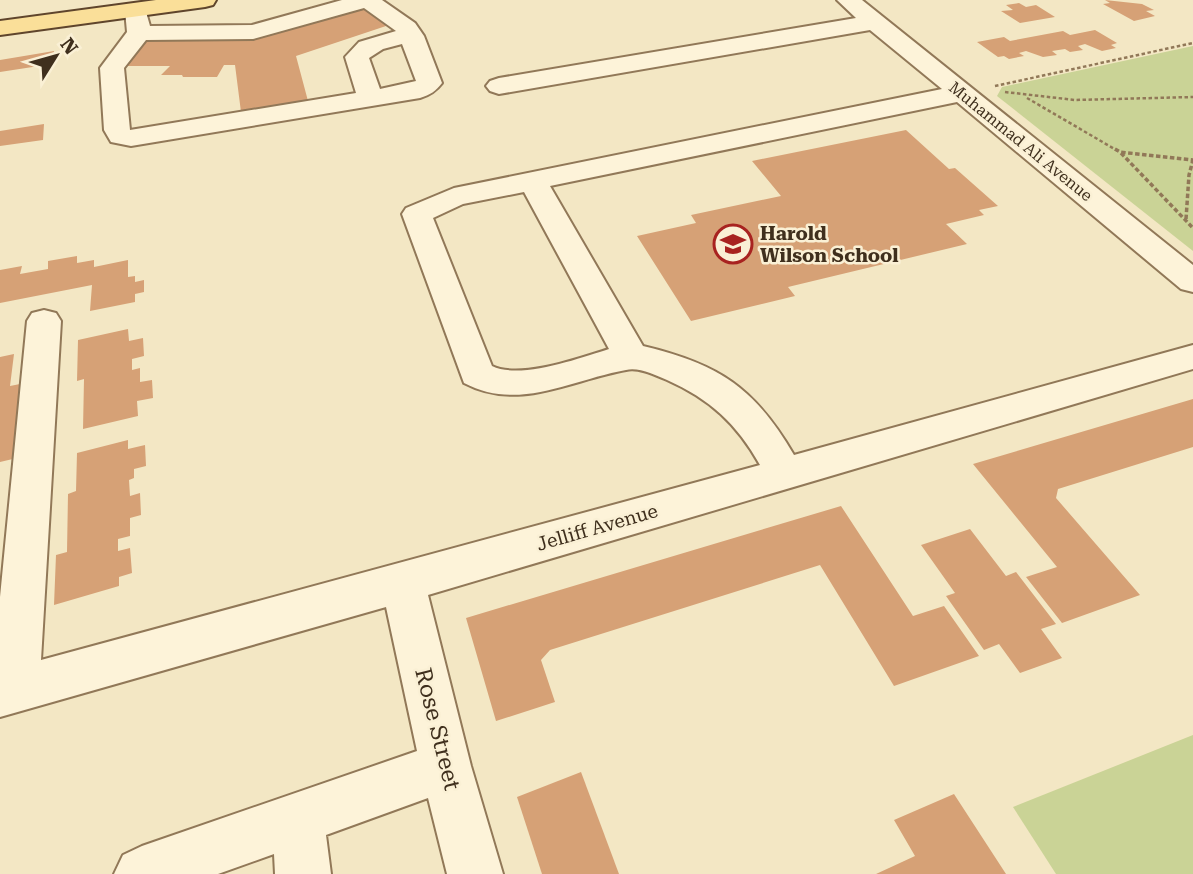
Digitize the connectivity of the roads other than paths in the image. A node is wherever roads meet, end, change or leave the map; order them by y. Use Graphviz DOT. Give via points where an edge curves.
graph roads {
  1 [pos="205,0"];
  2 [pos="367,0"];
  3 [pos="848,0"];
  4 [pos="138,21"];
  5 [pos="874,22"];
  6 [pos="0,28"];
  7 [pos="412,36"];
  8 [pos="499,86"];
  9 [pos="962,93"];
  10 [pos="370,99"];
  11 [pos="532,180"];
  12 [pos="1193,282"];
  13 [pos="44,321"];
  14 [pos="631,356"];
  15 [pos="1193,357"];
  16 [pos="785,473"];
  17 [pos="403,583"];
  18 [pos="8,692"];
  19 [pos="446,766"];
  20 [pos="297,819"];
  21 [pos="142,874"];
  22 [pos="303,874"];
  23 [pos="475,874"];
  1 -- 4 [label="main road"];
  2 -- 4 [label="street" via="253,32"];
  2 -- 7 [label="street"];
  3 -- 5 [label="street, Muhammad Ali Avenue"];
  4 -- 6 [label="main road"];
  4 -- 10 [label="street" via="112,68 121,136"];
  5 -- 8 [label="street"];
  5 -- 9 [label="street, Muhammad Ali Avenue"];
  7 -- 10 [label="street" via="363,49 357,57"];
  7 -- 10 [label="street" via="429,83 420,90"];
  9 -- 11 [label="street"];
  9 -- 12 [label="street, Muhammad Ali Avenue"];
  11 -- 14 [label="street"];
  11 -- 14 [label="street" via="454,197 418,214 477,374 487,382 531,382"];
  13 -- 18 [label="street"];
  14 -- 16 [label="street" via="704,383 739,405"];
  15 -- 16 [label="street, Jelliff Avenue"];
  16 -- 17 [label="street, Jelliff Avenue"];
  17 -- 18 [label="street, Jelliff Avenue"];
  17 -- 19 [label="street, Rose Street"];
  19 -- 20 [label="street"];
  19 -- 23 [label="street, Rose Street"];
  20 -- 21 [label="street"];
  20 -- 22 [label="street"];
}
